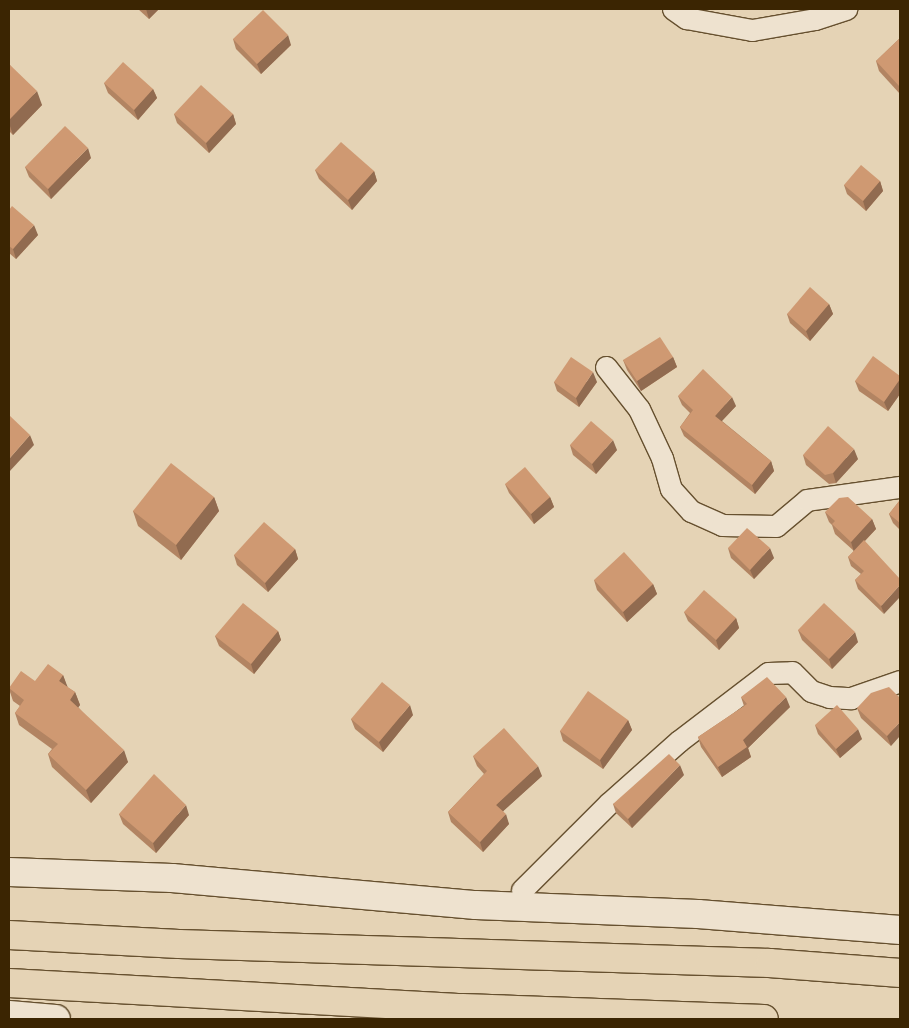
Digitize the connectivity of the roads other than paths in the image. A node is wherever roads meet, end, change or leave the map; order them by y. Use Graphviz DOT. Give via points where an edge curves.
graph roads {
  1 [pos="673,9"];
  2 [pos="846,9"];
  3 [pos="606,367"];
  4 [pos="900,488"];
  5 [pos="900,681"];
  6 [pos="9,872"];
  7 [pos="522,890"];
  8 [pos="900,930"];
  9 [pos="9,935"];
  10 [pos="900,973"];
  11 [pos="9,982"];
  12 [pos="14,1017"];
  13 [pos="56,1019"];
  14 [pos="764,1019"];
  1 -- 2 [label="street" via="686,18 752,30 815,19"];
  3 -- 4 [label="street" via="640,409 662,458 671,490 691,511 722,525 776,526 807,500"];
  5 -- 7 [label="street" via="851,698 829,697 811,691 792,672 768,673 679,741 608,804"];
  6 -- 8 [label="street" via="172,878 476,905 698,914"];
  9 -- 10 [label="highway" via="770,963"];
  11 -- 14 [label="highway" via="462,1008"];
  12 -- 13 [label="street"];
}
